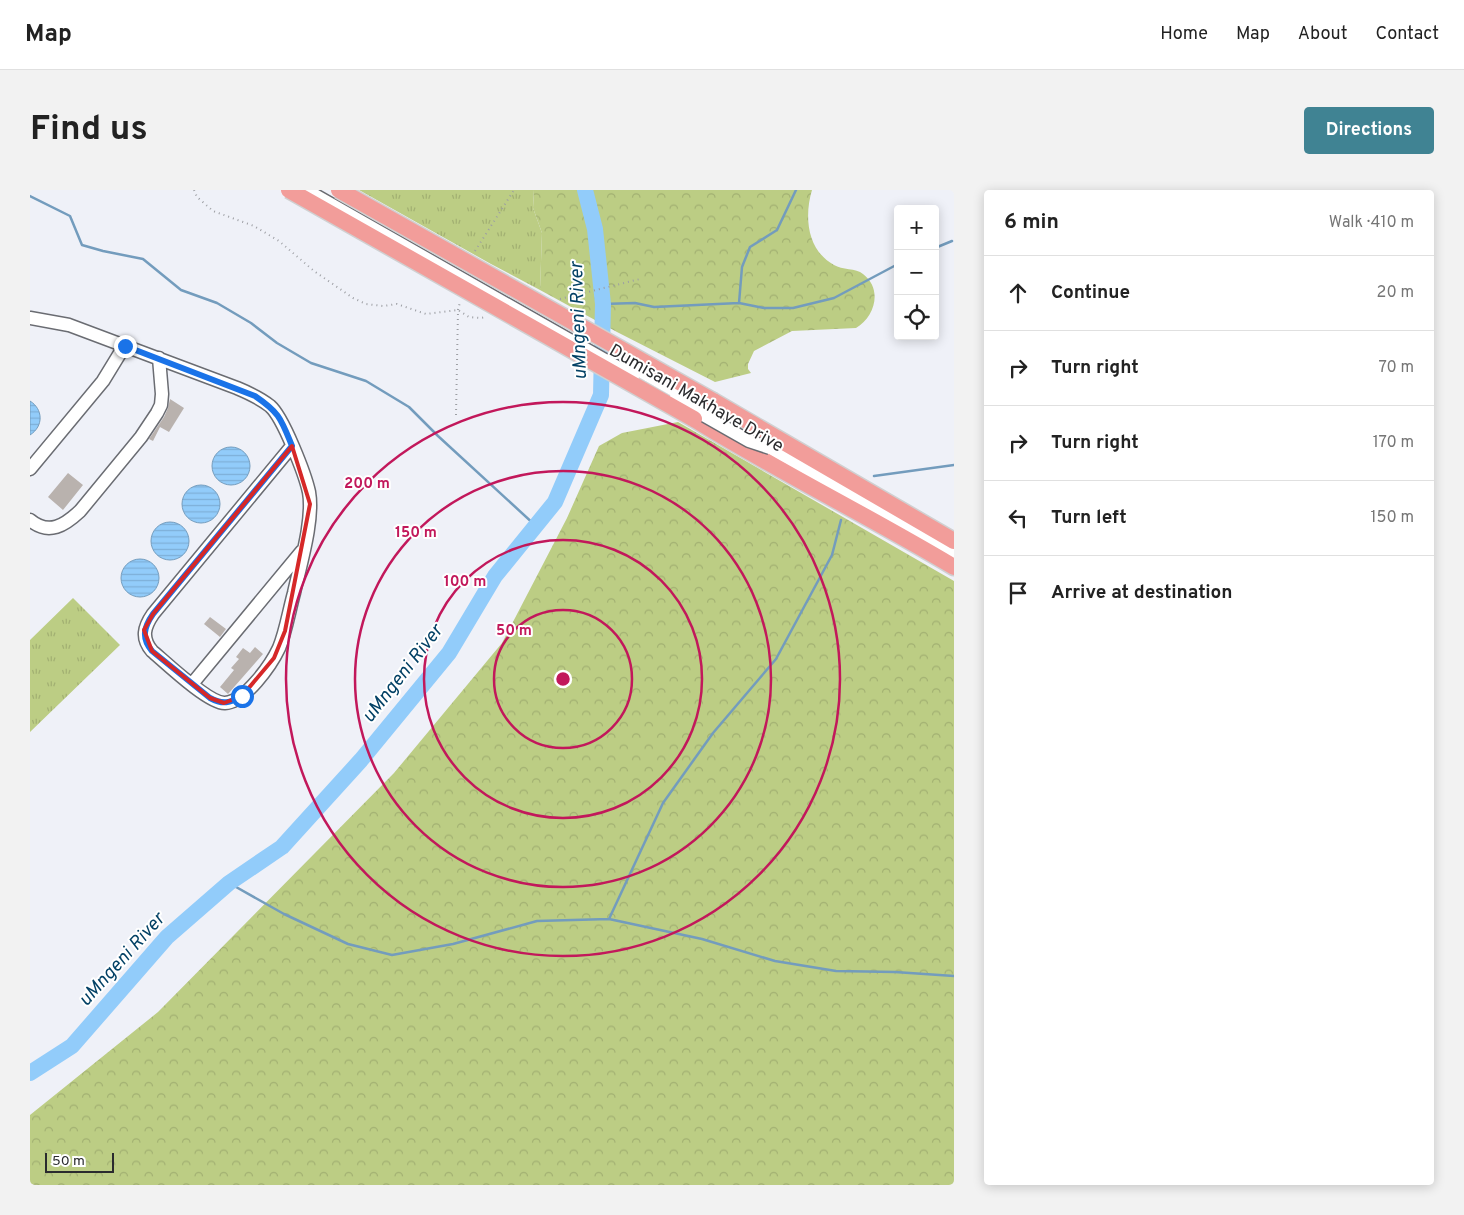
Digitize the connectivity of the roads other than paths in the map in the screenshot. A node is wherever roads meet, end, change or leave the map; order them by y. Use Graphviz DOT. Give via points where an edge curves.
graph roads {
  1 [pos="289,190"];
  2 [pos="306,190"];
  3 [pos="321,190"];
  4 [pos="339,190"];
  5 [pos="30,318"];
  6 [pos="125,346"];
  7 [pos="159,358"];
  8 [pos="292,446"];
  9 [pos="770,448"];
  10 [pos="30,469"];
  11 [pos="30,520"];
  12 [pos="954,541"];
  13 [pos="303,550"];
  14 [pos="954,554"];
  15 [pos="954,568"];
  16 [pos="192,684"];
  1 -- 15 [label="main road, Dumisani Makhaye Drive, bridge"];
  2 -- 9 [label="street, bridge" via="749,441"];
  3 -- 9 [label="street, bridge" via="753,435"];
  4 -- 12 [label="main road, Dumisani Makhaye Drive, bridge"];
  5 -- 6 [label="street" via="69,325"];
  6 -- 7 [label="street"];
  6 -- 10 [label="street" via="103,381"];
  7 -- 8 [label="street" via="255,396 272,407"];
  7 -- 11 [label="street" via="161,405 141,437 70,521 58,527 45,527"];
  8 -- 13 [label="street" via="309,492 309,519"];
  8 -- 16 [label="street" via="144,630 147,645"];
  9 -- 14 [label="street"];
  13 -- 16 [label="street"];
  13 -- 16 [label="street" via="285,630 274,658 264,671 242,696 232,702 218,702"];
}
